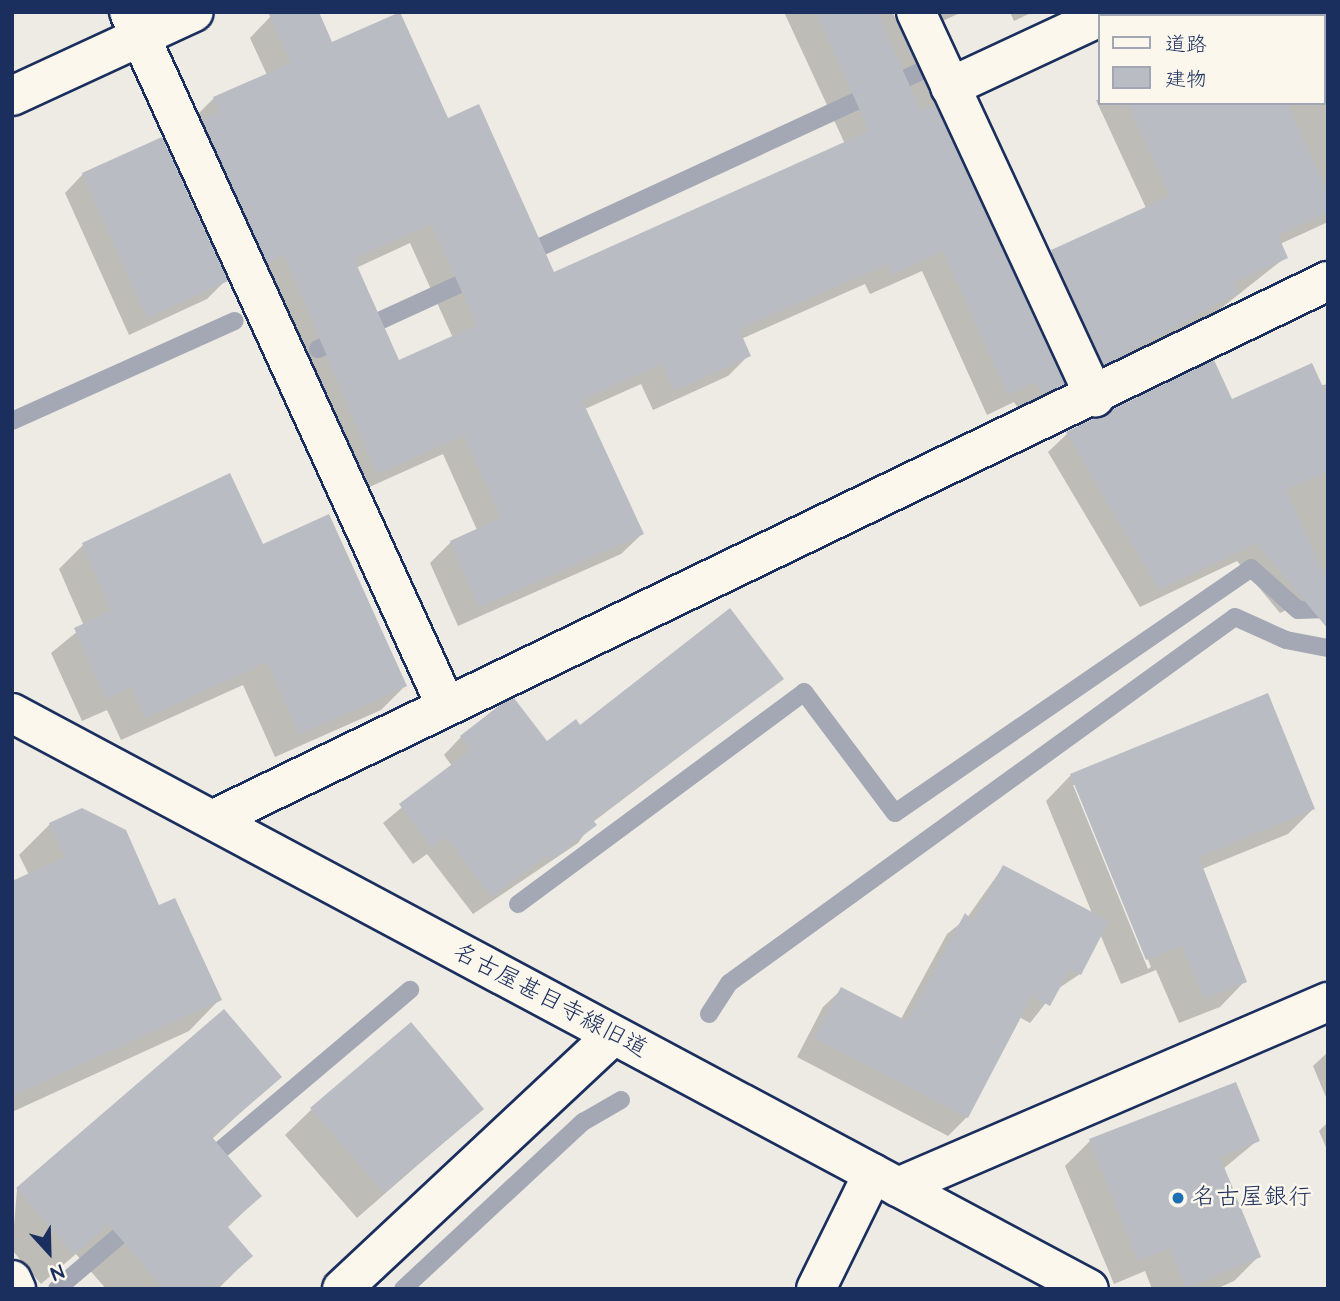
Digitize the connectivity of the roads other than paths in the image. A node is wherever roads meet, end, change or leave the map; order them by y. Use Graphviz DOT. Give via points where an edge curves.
graph roads {
  1 [pos="194,12"];
  2 [pos="916,12"];
  3 [pos="1098,18"];
  4 [pos="134,25"];
  5 [pos="950,87"];
  6 [pos="12,96"];
  7 [pos="1328,281"];
  8 [pos="1095,397"];
  9 [pos="446,706"];
  10 [pos="12,713"];
  11 [pos="214,819"];
  12 [pos="1328,1002"];
  13 [pos="613,1035"];
  14 [pos="885,1180"];
  15 [pos="12,1280"];
  16 [pos="16,1289"];
  17 [pos="342,1289"];
  18 [pos="816,1289"];
  19 [pos="1089,1289"];
  1 -- 4 [label="street"];
  2 -- 5 [label="street"];
  3 -- 5 [label="street"];
  4 -- 6 [label="street"];
  4 -- 9 [label="street"];
  5 -- 8 [label="street"];
  7 -- 8 [label="street"];
  8 -- 9 [label="street"];
  9 -- 11 [label="street"];
  10 -- 11 [label="street, 名古屋甚目寺線旧道"];
  11 -- 13 [label="street, 名古屋甚目寺線旧道"];
  12 -- 14 [label="street"];
  13 -- 14 [label="street, 名古屋甚目寺線旧道"];
  13 -- 17 [label="street"];
  14 -- 18 [label="street"];
  14 -- 19 [label="street, 名古屋甚目寺線旧道"];
  15 -- 16 [label="street"];
}
